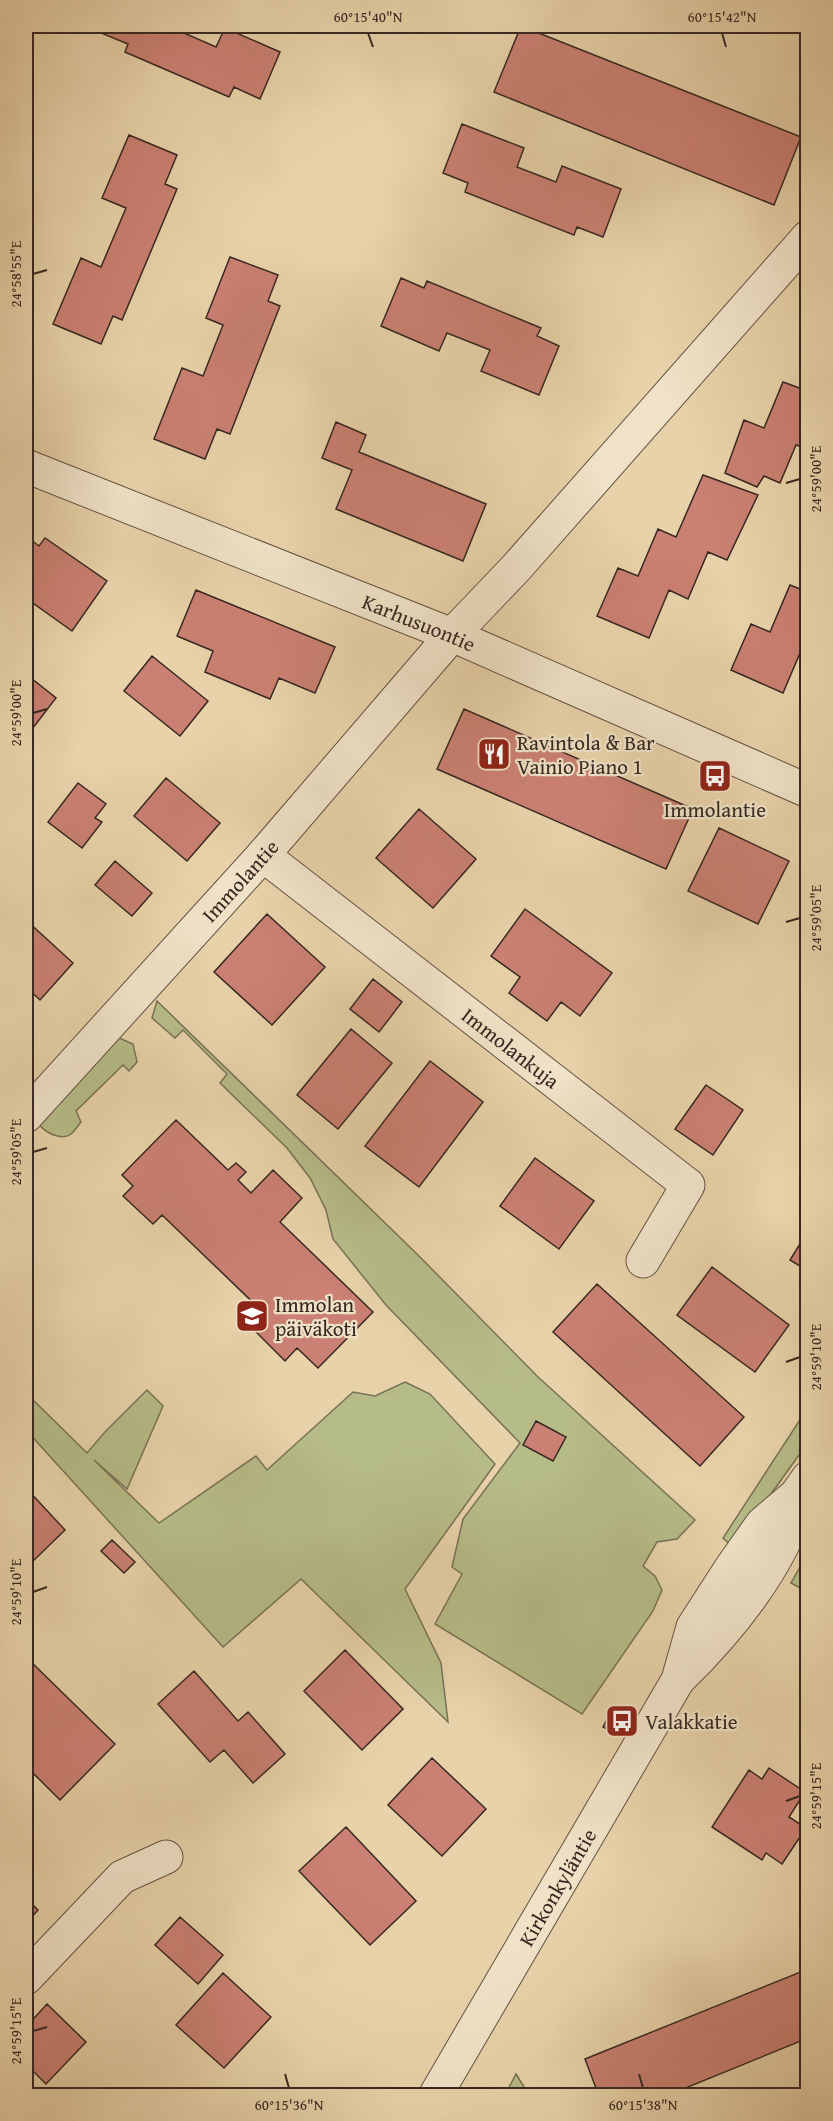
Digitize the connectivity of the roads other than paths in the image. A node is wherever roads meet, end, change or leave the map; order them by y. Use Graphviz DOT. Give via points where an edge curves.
graph roads {
  1 [pos="807,237"];
  2 [pos="26,466"];
  3 [pos="452,635"];
  4 [pos="807,791"];
  5 [pos="262,855"];
  6 [pos="26,1116"];
  7 [pos="643,1262"];
  8 [pos="802,1486"];
  9 [pos="166,1857"];
  10 [pos="26,1978"];
  11 [pos="435,2096"];
  1 -- 3 [label="street, Immolantie" via="516,568"];
  2 -- 3 [label="street, Karhusuontie"];
  3 -- 4 [label="street, Karhusuontie"];
  3 -- 5 [label="street, Immolantie"];
  5 -- 6 [label="street, Immolantie"];
  5 -- 7 [label="street, Immolankuja" via="688,1185"];
  8 -- 11 [label="street, Kirkonkyläntie" via="784,1542 716,1643 678,1680"];
  9 -- 10 [label="street" via="122,1877"];
}
